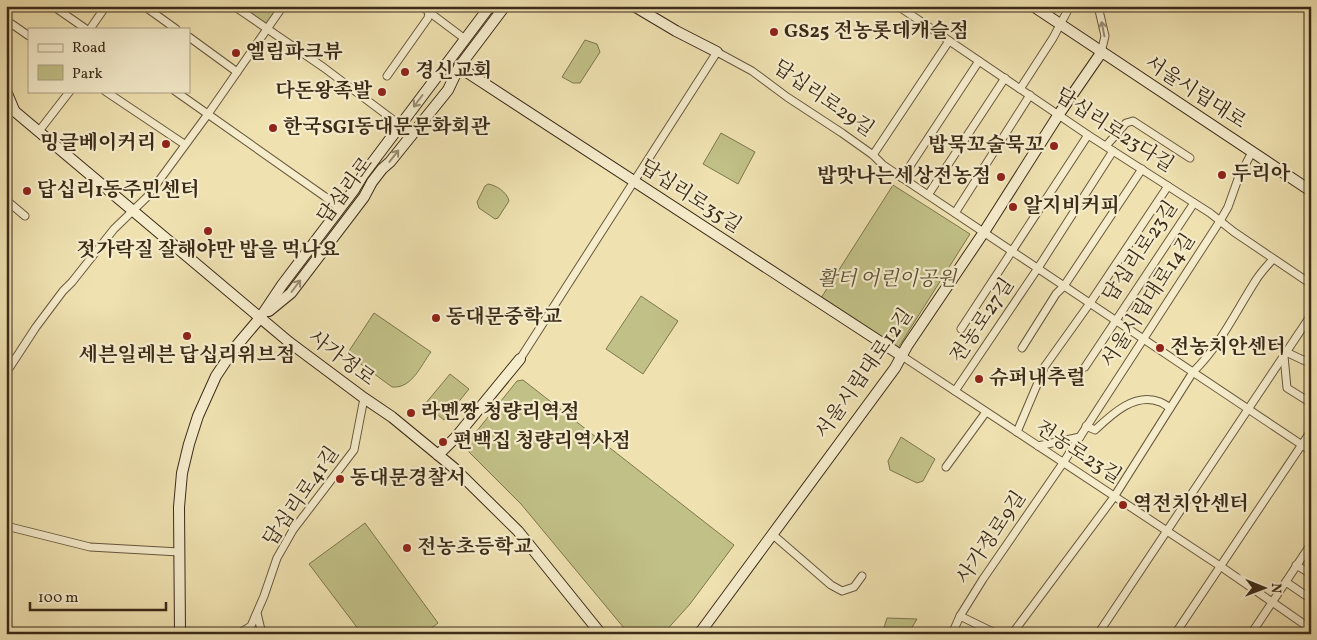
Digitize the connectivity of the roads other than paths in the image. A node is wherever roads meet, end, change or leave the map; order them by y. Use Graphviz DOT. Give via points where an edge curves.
graph roads {
  1 [pos="53,6"];
  2 [pos="106,6"];
  3 [pos="144,6"];
  4 [pos="234,6"];
  5 [pos="283,6"];
  6 [pos="420,6"];
  7 [pos="490,6"];
  8 [pos="505,6"];
  9 [pos="634,6"];
  10 [pos="1033,6"];
  11 [pos="1070,6"];
  12 [pos="1098,6"];
  13 [pos="902,8"];
  14 [pos="429,9"];
  15 [pos="6,20"];
  16 [pos="1060,25"];
  17 [pos="85,28"];
  18 [pos="91,28"];
  19 [pos="175,28"];
  20 [pos="267,30"];
  21 [pos="28,35"];
  22 [pos="190,38"];
  23 [pos="466,38"];
  24 [pos="949,41"];
  25 [pos="718,52"];
  26 [pos="1101,53"];
  27 [pos="979,61"];
  28 [pos="459,67"];
  29 [pos="237,72"];
  30 [pos="387,76"];
  31 [pos="1005,78"];
  32 [pos="1020,89"];
  33 [pos="6,91"];
  34 [pos="69,92"];
  35 [pos="106,92"];
  36 [pos="176,92"];
  37 [pos="1030,96"];
  38 [pos="9,108"];
  39 [pos="208,114"];
  40 [pos="1059,114"];
  41 [pos="400,125"];
  42 [pos="40,131"];
  43 [pos="412,134"];
  44 [pos="1088,135"];
  45 [pos="184,144"];
  46 [pos="1106,146"];
  47 [pos="1113,150"];
  48 [pos="1252,152"];
  49 [pos="873,156"];
  50 [pos="1190,158"];
  51 [pos="1142,169"];
  52 [pos="902,178"];
  53 [pos="634,182"];
  54 [pos="1168,186"];
  55 [pos="1311,191"];
  56 [pos="928,195"];
  57 [pos="6,200"];
  58 [pos="1194,203"];
  59 [pos="340,209"];
  60 [pos="133,210"];
  61 [pos="955,213"];
  62 [pos="25,216"];
  63 [pos="1220,221"];
  64 [pos="984,232"];
  65 [pos="1012,251"];
  66 [pos="1273,259"];
  67 [pos="1038,268"];
  68 [pos="1311,284"];
  69 [pos="1064,286"];
  70 [pos="1090,303"];
  71 [pos="1311,315"];
  72 [pos="260,318"];
  73 [pos="1116,320"];
  74 [pos="961,329"];
  75 [pos="1144,339"];
  76 [pos="1022,348"];
  77 [pos="1285,354"];
  78 [pos="902,356"];
  79 [pos="520,360"];
  80 [pos="1311,361"];
  81 [pos="1085,367"];
  82 [pos="6,372"];
  83 [pos="1193,372"];
  84 [pos="955,391"];
  85 [pos="364,398"];
  86 [pos="1311,403"];
  87 [pos="1170,408"];
  88 [pos="1248,409"];
  89 [pos="986,412"];
  90 [pos="1086,426"];
  91 [pos="1311,431"];
  92 [pos="1017,432"];
  93 [pos="1080,437"];
  94 [pos="1301,445"];
  95 [pos="1038,446"];
  96 [pos="1311,451"];
  97 [pos="438,455"];
  98 [pos="1062,463"];
  99 [pos="946,467"];
  100 [pos="1114,497"];
  101 [pos="6,526"];
  102 [pos="1166,531"];
  103 [pos="772,534"];
  104 [pos="1311,544"];
  105 [pos="179,552"];
  106 [pos="1296,565"];
  107 [pos="1220,566"];
  108 [pos="1311,574"];
  109 [pos="862,576"];
  110 [pos="1286,582"];
  111 [pos="1308,597"];
  112 [pos="1272,603"];
  113 [pos="257,613"];
  114 [pos="960,616"];
  115 [pos="1311,630"];
  116 [pos="1252,633"];
  117 [pos="180,634"];
  118 [pos="238,634"];
  119 [pos="262,634"];
  120 [pos="601,634"];
  121 [pos="699,634"];
  122 [pos="952,634"];
  123 [pos="997,634"];
  124 [pos="1012,634"];
  125 [pos="1098,634"];
  126 [pos="1174,634"];
  1 -- 17 [label="street"];
  2 -- 18 [label="street"];
  3 -- 19 [label="street"];
  4 -- 20 [label="street"];
  5 -- 20 [label="street"];
  6 -- 14 [label="street"];
  7 -- 23 [label="main road, 답십리로"];
  8 -- 28 [label="main road, 답십리로"];
  9 -- 25 [label="main road, 답십리로29길"];
  10 -- 16 [label="main road, 서울시립대로"];
  11 -- 16 [label="street"];
  26 -- 12 [label="street, one-way" via="1105,36"];
  13 -- 24 [label="street, 답십리로23다길"];
  14 -- 23 [label="street"];
  14 -- 30 [label="street" via="428,18"];
  15 -- 21 [label="street"];
  16 -- 26 [label="main road, 서울시립대로"];
  16 -- 32 [label="street"];
  20 -- 29 [label="street"];
  20 -- 41 [label="street"];
  22 -- 29 [label="street"];
  23 -- 41 [label="main road, 답십리로, one-way"];
  24 -- 27 [label="street, 답십리로23다길"];
  24 -- 49 [label="street"];
  25 -- 49 [label="street, 답십리로29길" via="752,71"];
  25 -- 53 [label="street"];
  26 -- 40 [label="main road, 서울시립대로12길"];
  26 -- 48 [label="main road, 서울시립대로"];
  27 -- 31 [label="street, 답십리로23다길"];
  27 -- 52 [label="street"];
  28 -- 43 [label="main road, 답십리로" via="448,90"];
  28 -- 53 [label="main road, 답십리로35길"];
  29 -- 39 [label="street"];
  31 -- 32 [label="street, 답십리로23다길"];
  31 -- 56 [label="street"];
  32 -- 37 [label="street, 답십리로23다길"];
  33 -- 38 [label="main road"];
  34 -- 42 [label="street"];
  35 -- 45 [label="street"];
  36 -- 39 [label="street"];
  37 -- 40 [label="street, 답십리로23다길"];
  37 -- 61 [label="street"];
  38 -- 42 [label="main road, 사가정로"];
  39 -- 45 [label="street"];
  39 -- 59 [label="street"];
  40 -- 44 [label="street, 답십리로23다길"];
  40 -- 64 [label="main road, 서울시립대로12길"];
  41 -- 43 [label="street"];
  41 -- 59 [label="main road, 답십리로"];
  42 -- 60 [label="main road, 사가정로"];
  72 -- 43 [label="main road, 답십리로, one-way" via="291,293"];
  44 -- 46 [label="street, 답십리로23다길"];
  44 -- 65 [label="street"];
  45 -- 60 [label="street" via="147,197"];
  46 -- 47 [label="street, 답십리로23다길"];
  46 -- 50 [label="street" via="1126,123 1133,120"];
  47 -- 51 [label="street, 답십리로23다길"];
  47 -- 67 [label="street"];
  48 -- 55 [label="main road, 서울시립대로"];
  48 -- 63 [label="street, 서울시립대로14길"];
  49 -- 52 [label="street, 답십리로29길"];
  51 -- 54 [label="street, 답십리로23다길"];
  51 -- 69 [label="street"];
  52 -- 56 [label="street, 답십리로29길"];
  53 -- 78 [label="main road, 답십리로35길"];
  53 -- 79 [label="street"];
  54 -- 58 [label="street, 답십리로23다길"];
  54 -- 70 [label="street, 답십리로23길"];
  56 -- 61 [label="street, 답십리로29길"];
  57 -- 62 [label="street"];
  58 -- 63 [label="street, 답십리로23다길"];
  58 -- 73 [label="street, 답십리로23길"];
  59 -- 72 [label="main road, 답십리로"];
  60 -- 72 [label="main road, 사가정로"];
  60 -- 82 [label="street" via="63,291"];
  61 -- 64 [label="street, 답십리로29길"];
  63 -- 66 [label="street, 답십리로23다길"];
  63 -- 75 [label="street, 서울시립대로14길"];
  64 -- 65 [label="street, 전농로27길"];
  64 -- 78 [label="main road, 서울시립대로12길"];
  65 -- 67 [label="street, 전농로27길"];
  65 -- 74 [label="street, 전농로27길"];
  66 -- 68 [label="street, 답십리로23다길"];
  66 -- 83 [label="street" via="1257,278 1204,362"];
  67 -- 69 [label="street, 전농로27길"];
  67 -- 84 [label="street, 전농로27길"];
  69 -- 70 [label="street, 전농로27길"];
  69 -- 76 [label="street"];
  70 -- 73 [label="street, 전농로27길"];
  70 -- 92 [label="street" via="1045,366"];
  71 -- 77 [label="street"];
  72 -- 85 [label="main road, 사가정로"];
  72 -- 105 [label="main road, 답십리로" via="216,376 194,428 182,473"];
  73 -- 75 [label="street, 전농로27길"];
  73 -- 81 [label="street"];
  75 -- 83 [label="street, 전농로27길"];
  75 -- 90 [label="street, 서울시립대로14길"];
  77 -- 80 [label="street"];
  77 -- 86 [label="street" via="1287,388"];
  77 -- 88 [label="street"];
  78 -- 84 [label="street, 전농로23길"];
  78 -- 103 [label="main road, 서울시립대로12길"];
  79 -- 97 [label="main road"];
  83 -- 87 [label="street"];
  83 -- 88 [label="street, 전농로27길"];
  84 -- 89 [label="street, 전농로23길"];
  85 -- 97 [label="main road, 사가정로"];
  85 -- 113 [label="street, 답십리로41길" via="354,450 293,530 277,558"];
  87 -- 90 [label="street" via="1147,399 1127,404 1095,430"];
  87 -- 100 [label="street"];
  88 -- 94 [label="street, 전농로27길"];
  88 -- 102 [label="street"];
  89 -- 92 [label="street, 전농로23길"];
  89 -- 99 [label="street"];
  90 -- 93 [label="street, 서울시립대로14길"];
  91 -- 94 [label="street"];
  92 -- 95 [label="street, 전농로23길"];
  93 -- 95 [label="street"];
  93 -- 98 [label="street, 서울시립대로14길"];
  94 -- 96 [label="street, 전농로27길"];
  94 -- 107 [label="street"];
  95 -- 98 [label="street, 전농로23길"];
  97 -- 120 [label="main road, 사가정로" via="518,531"];
  98 -- 100 [label="street, 전농로23길"];
  98 -- 114 [label="street, 사가정로9길"];
  100 -- 102 [label="street, 전농로23길"];
  100 -- 124 [label="street"];
  101 -- 105 [label="street" via="90,547"];
  102 -- 107 [label="street, 전농로23길"];
  102 -- 125 [label="street"];
  103 -- 109 [label="street" via="842,592 854,587"];
  103 -- 121 [label="main road, 서울시립대로12길"];
  104 -- 106 [label="street"];
  105 -- 117 [label="main road, 답십리로"];
  106 -- 108 [label="street"];
  106 -- 110 [label="street"];
  107 -- 112 [label="street, 전농로23길"];
  107 -- 126 [label="street"];
  110 -- 111 [label="street"];
  110 -- 112 [label="street"];
  112 -- 115 [label="street, 전농로23길"];
  112 -- 116 [label="street"];
  113 -- 118 [label="street, 답십리로41길" via="251,626"];
  113 -- 119 [label="street"];
  114 -- 122 [label="street, 사가정로9길"];
  114 -- 123 [label="street"];
}
